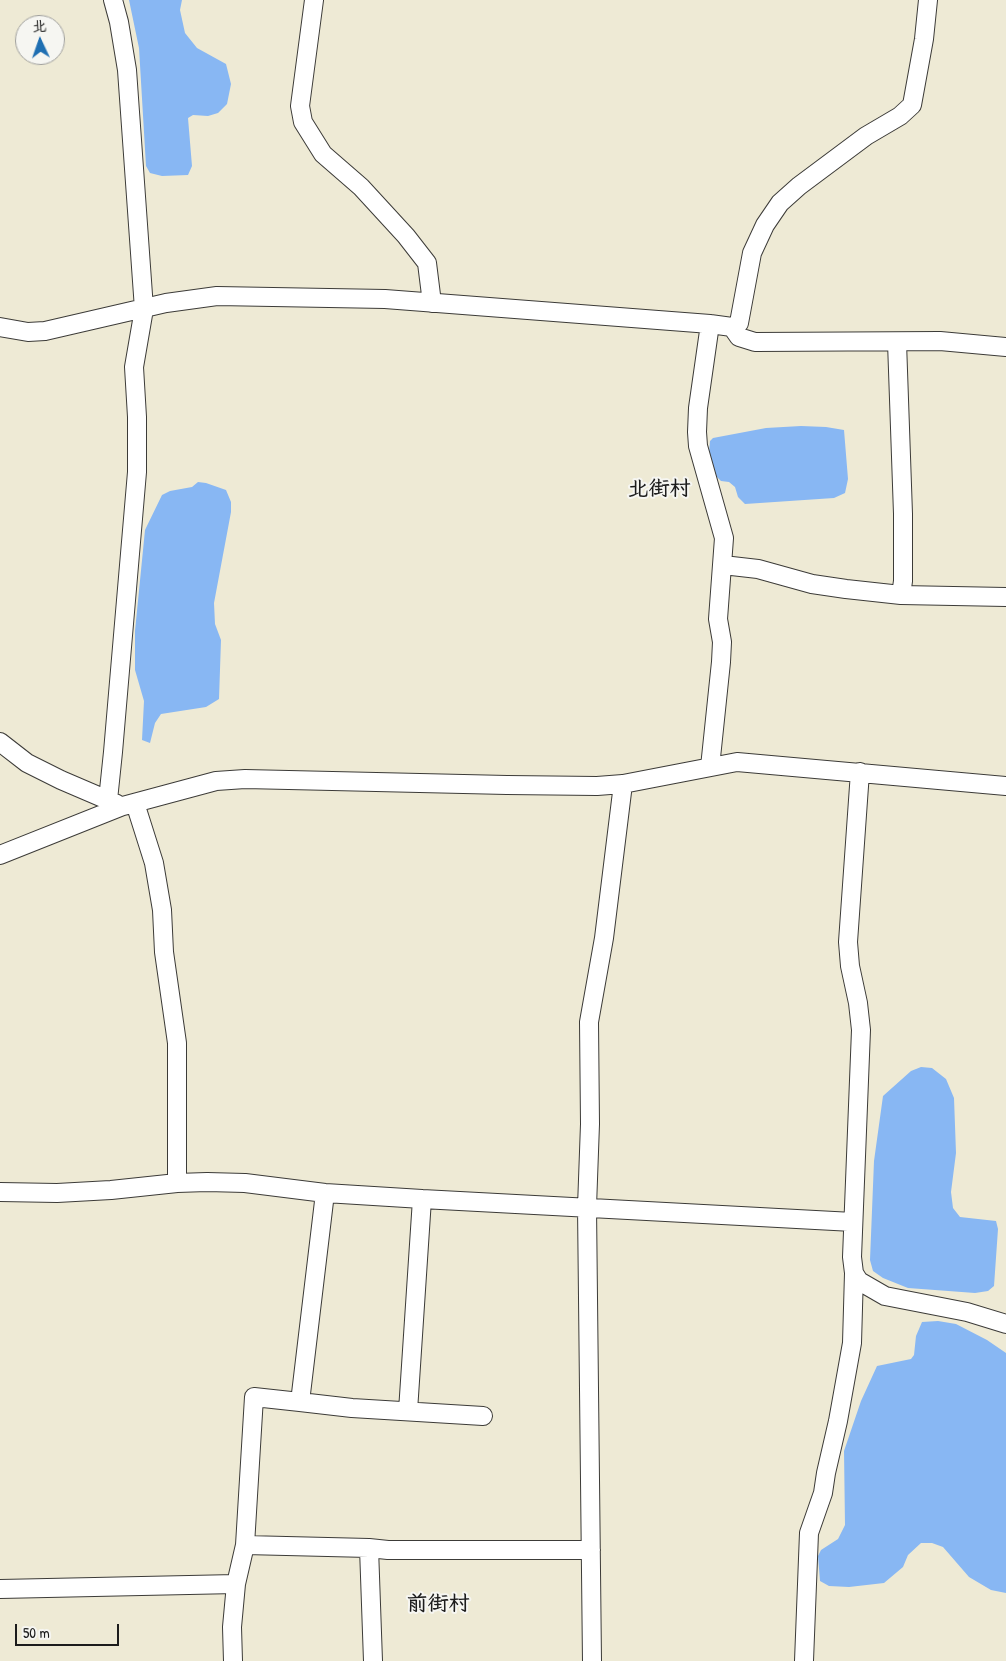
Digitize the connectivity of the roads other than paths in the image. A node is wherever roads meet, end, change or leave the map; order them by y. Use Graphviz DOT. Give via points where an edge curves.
graph roads {
  1 [pos="113,0"];
  2 [pos="314,0"];
  3 [pos="928,0"];
  4 [pos="432,303"];
  5 [pos="144,309"];
  6 [pos="710,324"];
  7 [pos="0,327"];
  8 [pos="732,327"];
  9 [pos="897,342"];
  10 [pos="1006,347"];
  11 [pos="723,565"];
  12 [pos="901,595"];
  13 [pos="1006,597"];
  14 [pos="0,742"];
  15 [pos="710,767"];
  16 [pos="860,772"];
  17 [pos="623,784"];
  18 [pos="1006,786"];
  19 [pos="122,803"];
  20 [pos="0,855"];
  21 [pos="177,1183"];
  22 [pos="0,1192"];
  23 [pos="325,1193"];
  24 [pos="422,1199"];
  25 [pos="587,1207"];
  26 [pos="853,1222"];
  27 [pos="854,1273"];
  28 [pos="1006,1324"];
  29 [pos="300,1402"];
  30 [pos="408,1412"];
  31 [pos="483,1416"];
  32 [pos="245,1545"];
  33 [pos="369,1548"];
  34 [pos="591,1550"];
  35 [pos="236,1584"];
  36 [pos="0,1589"];
  37 [pos="233,1661"];
  38 [pos="373,1661"];
  39 [pos="592,1661"];
  40 [pos="804,1661"];
  1 -- 5 [label="street" via="127,70"];
  2 -- 4 [label="street" via="300,106 303,122 323,154 361,187 427,263"];
  3 -- 8 [label="street" via="912,105 866,136 780,203 752,253 739,323"];
  4 -- 5 [label="street" via="217,296"];
  4 -- 6 [label="street"];
  5 -- 7 [label="street" via="45,331 28,332"];
  5 -- 19 [label="street" via="134,367 137,472 114,752"];
  6 -- 8 [label="street"];
  6 -- 11 [label="street" via="696,432 724,538"];
  8 -- 9 [label="street" via="739,336 755,342"];
  9 -- 10 [label="street"];
  9 -- 12 [label="street" via="903,514"];
  11 -- 12 [label="street" via="758,569 812,584"];
  11 -- 15 [label="street" via="718,619 722,652"];
  12 -- 13 [label="street"];
  14 -- 19 [label="street" via="27,764"];
  15 -- 16 [label="street" via="746,762"];
  15 -- 17 [label="street"];
  16 -- 18 [label="street"];
  16 -- 26 [label="street" via="848,942 860,1030"];
  17 -- 19 [label="street" via="216,780"];
  17 -- 25 [label="street" via="604,938 589,1022"];
  19 -- 20 [label="street"];
  19 -- 21 [label="street" via="154,863 162,910 164,952 177,1043"];
  21 -- 22 [label="street" via="66,1193"];
  21 -- 23 [label="street" via="245,1182"];
  23 -- 24 [label="street"];
  23 -- 29 [label="street"];
  24 -- 25 [label="street"];
  24 -- 30 [label="street"];
  25 -- 26 [label="street"];
  25 -- 34 [label="street"];
  26 -- 27 [label="street"];
  27 -- 28 [label="street" via="858,1281 884,1296 967,1312"];
  27 -- 40 [label="street" via="852,1343 823,1493 809,1533"];
  29 -- 30 [label="street"];
  29 -- 32 [label="street" via="254,1397"];
  30 -- 31 [label="street"];
  32 -- 33 [label="street"];
  32 -- 35 [label="street"];
  33 -- 34 [label="street"];
  33 -- 38 [label="street"];
  34 -- 39 [label="street"];
  35 -- 36 [label="street"];
  35 -- 37 [label="street"];
}
